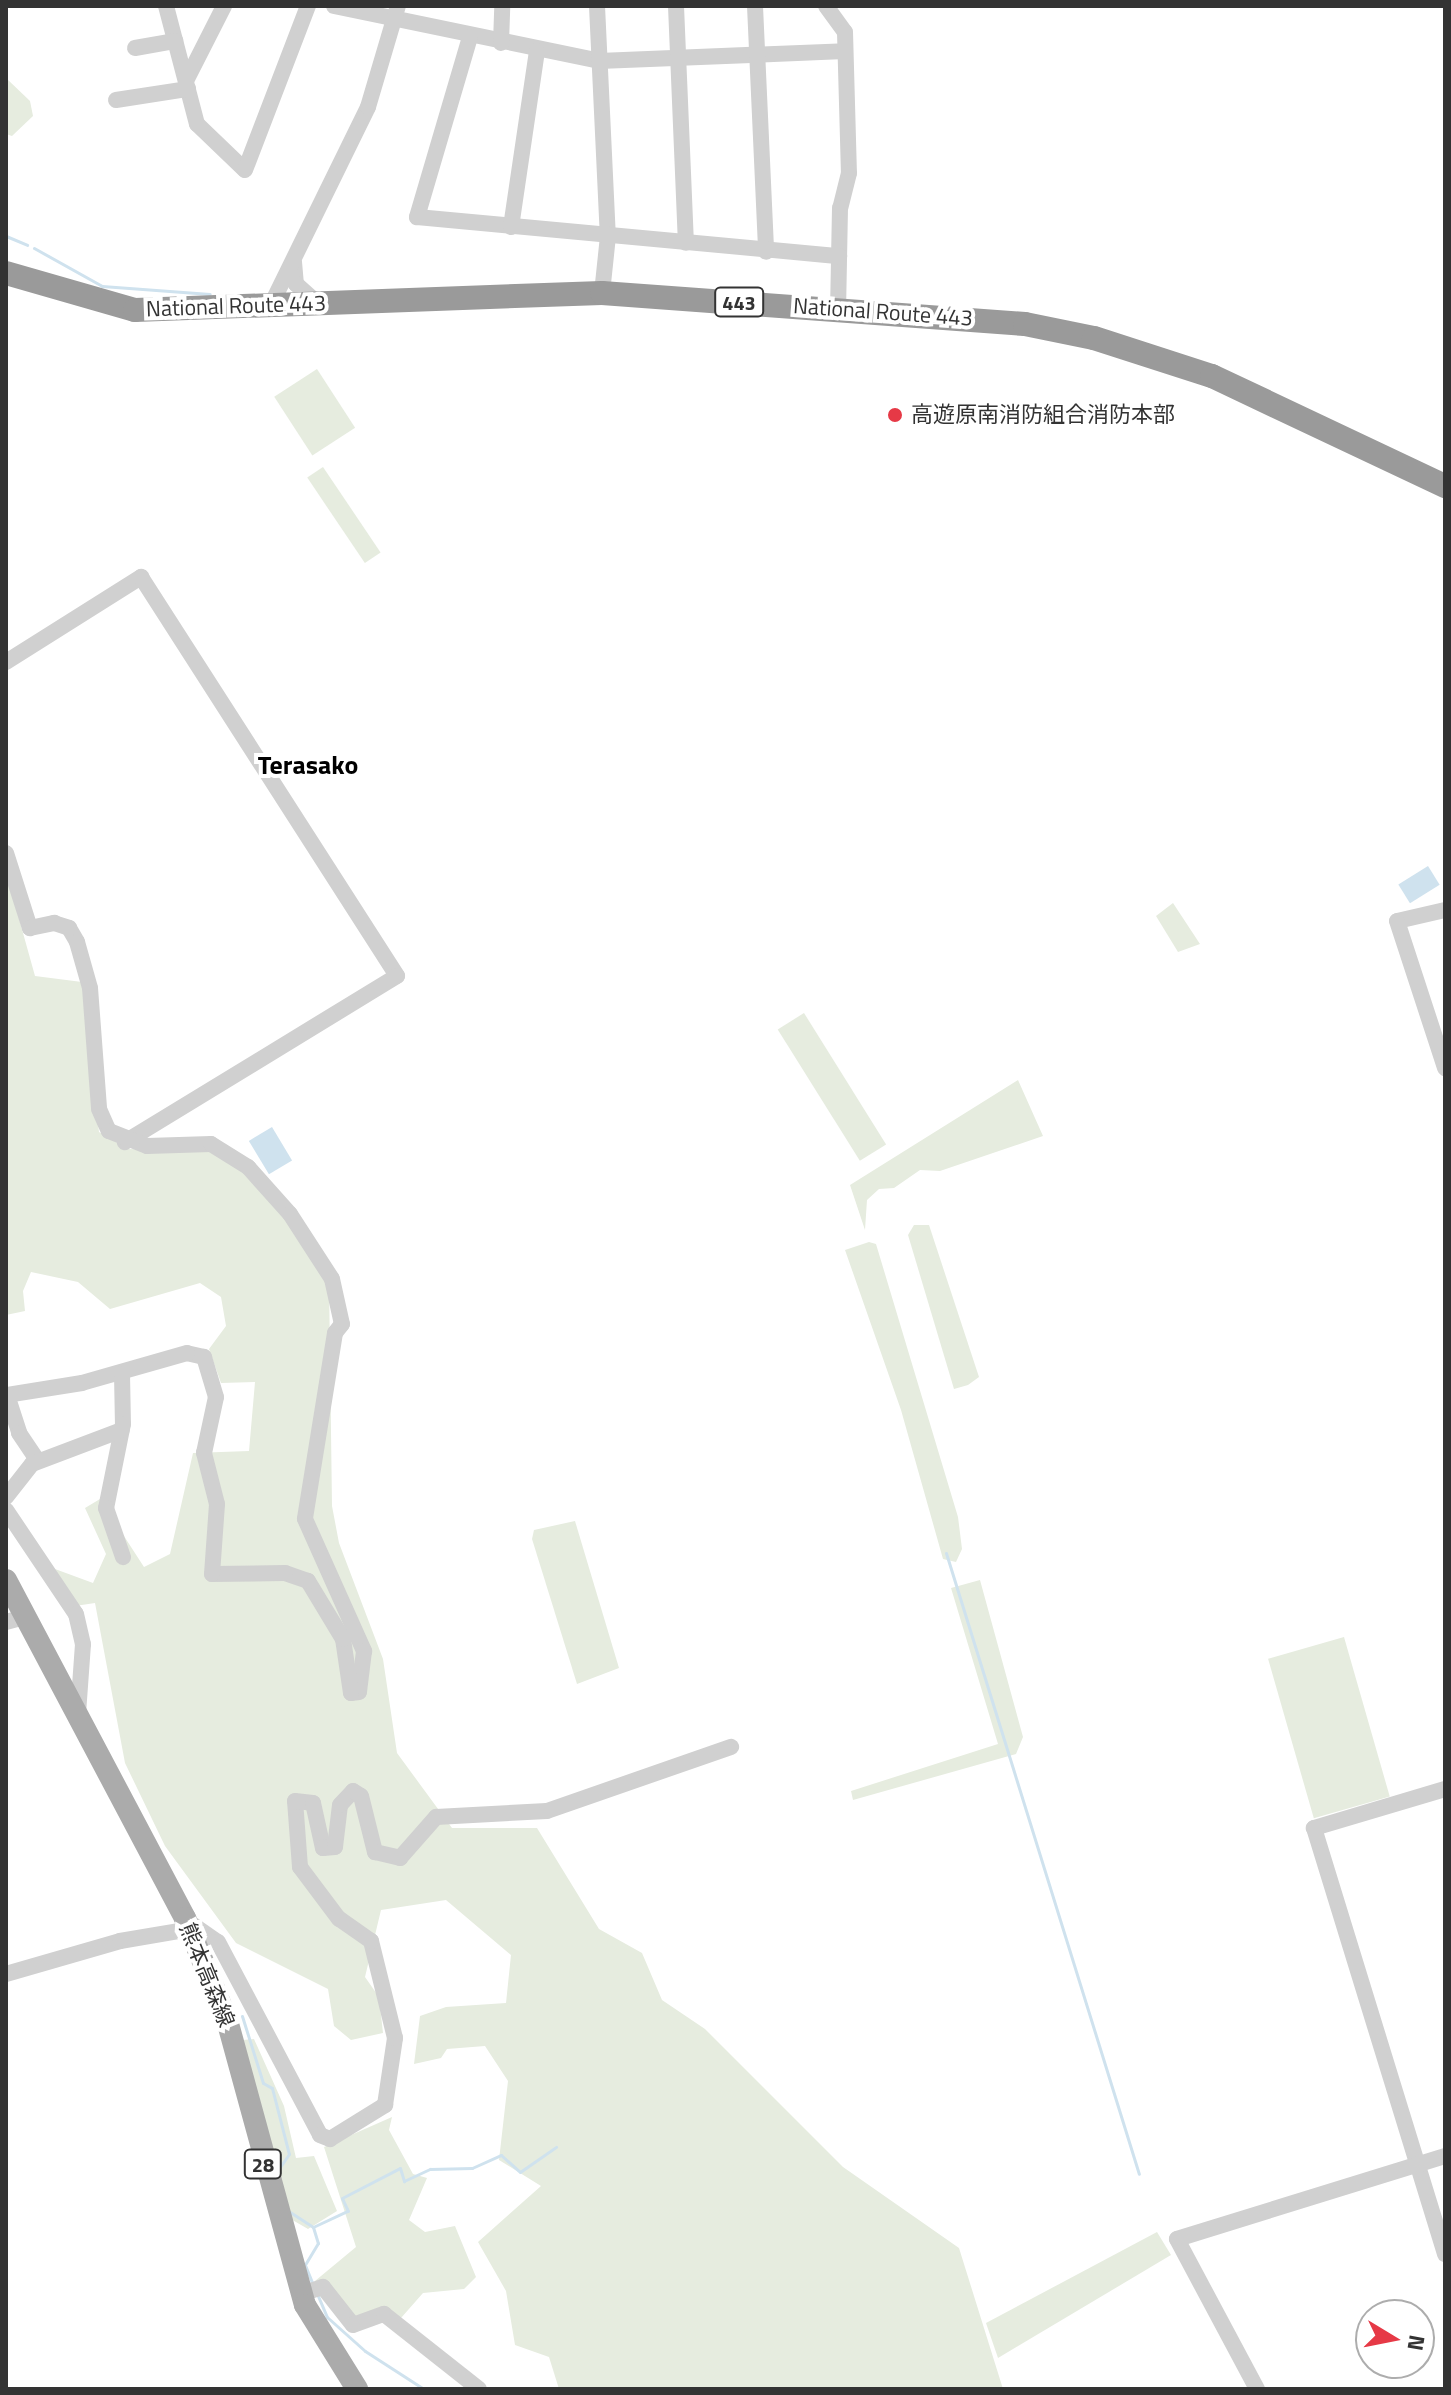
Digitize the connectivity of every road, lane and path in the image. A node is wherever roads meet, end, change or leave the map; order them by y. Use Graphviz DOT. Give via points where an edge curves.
graph roads {
  1 [pos="166,6"];
  2 [pos="224,6"];
  3 [pos="308,6"];
  4 [pos="334,6"];
  5 [pos="502,6"];
  6 [pos="597,6"];
  7 [pos="676,6"];
  8 [pos="755,6"];
  9 [pos="826,6"];
  10 [pos="396,14"];
  11 [pos="470,37"];
  12 [pos="175,41"];
  13 [pos="501,43"];
  14 [pos="135,48"];
  15 [pos="537,51"];
  16 [pos="845,51"];
  17 [pos="757,53"];
  18 [pos="678,59"];
  19 [pos="599,61"];
  20 [pos="187,85"];
  21 [pos="116,100"];
  22 [pos="511,227"];
  23 [pos="608,236"];
  24 [pos="686,243"];
  25 [pos="766,252"];
  26 [pos="839,256"];
  27 [pos="294,261"];
  28 [pos="6,273"];
  29 [pos="602,293"];
  30 [pos="316,302"];
  31 [pos="271,305"];
  32 [pos="838,308"];
  33 [pos="1445,486"];
  34 [pos="6,662"];
  35 [pos="6,853"];
  36 [pos="1445,910"];
  37 [pos="1444,1062"];
  38 [pos="125,1142"];
  39 [pos="122,1374"];
  40 [pos="7,1395"];
  41 [pos="122,1430"];
  42 [pos="38,1461"];
  43 [pos="6,1497"];
  44 [pos="6,1510"];
  45 [pos="123,1557"];
  46 [pos="6,1580"];
  47 [pos="15,1620"];
  48 [pos="78,1717"];
  49 [pos="731,1747"];
  50 [pos="1445,1789"];
  51 [pos="187,1924"];
  52 [pos="6,1974"];
  53 [pos="1445,2156"];
  54 [pos="1417,2164"];
  55 [pos="1445,2254"];
  56 [pos="301,2294"];
  57 [pos="357,2389"];
  58 [pos="479,2389"];
  59 [pos="1257,2389"];
  1 -- 12 [label="street"];
  2 -- 20 [label="street"];
  3 -- 20 [label="street" via="245,170 197,124"];
  4 -- 10 [label="street"];
  5 -- 13 [label="street"];
  6 -- 19 [label="street"];
  7 -- 18 [label="street"];
  8 -- 17 [label="street"];
  9 -- 16 [label="street" via="844,27"];
  10 -- 11 [label="street"];
  10 -- 27 [label="street" via="368,107"];
  11 -- 13 [label="street"];
  11 -- 22 [label="street" via="417,217"];
  12 -- 14 [label="street"];
  12 -- 20 [label="street"];
  13 -- 15 [label="street"];
  15 -- 19 [label="street"];
  15 -- 22 [label="street"];
  16 -- 17 [label="street"];
  16 -- 26 [label="street" via="849,173"];
  17 -- 18 [label="street"];
  17 -- 25 [label="street"];
  18 -- 19 [label="street"];
  18 -- 24 [label="street"];
  19 -- 23 [label="street"];
  20 -- 21 [label="street"];
  22 -- 23 [label="street"];
  23 -- 24 [label="street"];
  23 -- 29 [label="street"];
  24 -- 25 [label="street"];
  25 -- 26 [label="street"];
  26 -- 32 [label="street"];
  27 -- 30 [label="street" via="296,284"];
  27 -- 31 [label="street"];
  28 -- 31 [label="highway, National Route 443 / 443" via="135,310"];
  29 -- 30 [label="highway, National Route 443 / 443"];
  29 -- 32 [label="highway, National Route 443 / 443"];
  30 -- 31 [label="highway, National Route 443 / 443"];
  32 -- 33 [label="highway, National Route 443 / 443" via="1025,324 1094,338 1212,376"];
  34 -- 38 [label="street" via="141,577 397,976"];
  35 -- 38 [label="street" via="30,928 54,923 69,928 77,942 90,988 99,1109 109,1131"];
  36 -- 37 [label="street" via="1397,921"];
  38 -- 39 [label="street" via="201,1142 248,1167 290,1214 332,1279 342,1324 335,1333 305,1519 364,1651 359,1692 351,1693 343,1639 308,1581 285,1573 212,1574 217,1504 204,1453 216,1397 210,1362 187,1353"];
  39 -- 40 [label="street"];
  39 -- 41 [label="street"];
  40 -- 42 [label="street" via="19,1433"];
  41 -- 42 [label="street"];
  41 -- 45 [label="street" via="106,1508"];
  42 -- 43 [label="street"];
  44 -- 48 [label="street" via="76,1614 83,1644"];
  46 -- 47 [label="main road, 熊本高森線 / 28"];
  47 -- 48 [label="main road, 熊本高森線 / 28"];
  48 -- 51 [label="main road, 熊本高森線 / 28"];
  49 -- 51 [label="street" via="547,1811 436,1817 400,1858 375,1852 361,1796 353,1791 340,1805 335,1847 323,1848 313,1803 295,1801 300,1867 339,1919 371,1941 395,2038 385,2105 330,2139 320,2135 218,1942"];
  50 -- 54 [label="street" via="1314,1828"];
  51 -- 52 [label="street"];
  51 -- 56 [label="main road, 熊本高森線 / 28" via="227,2020"];
  53 -- 54 [label="street"];
  54 -- 55 [label="street"];
  54 -- 59 [label="street" via="1177,2239"];
  56 -- 57 [label="main road, 熊本高森線 / 28"];
  56 -- 58 [label="street" via="323,2287 353,2325 384,2314"];
}
